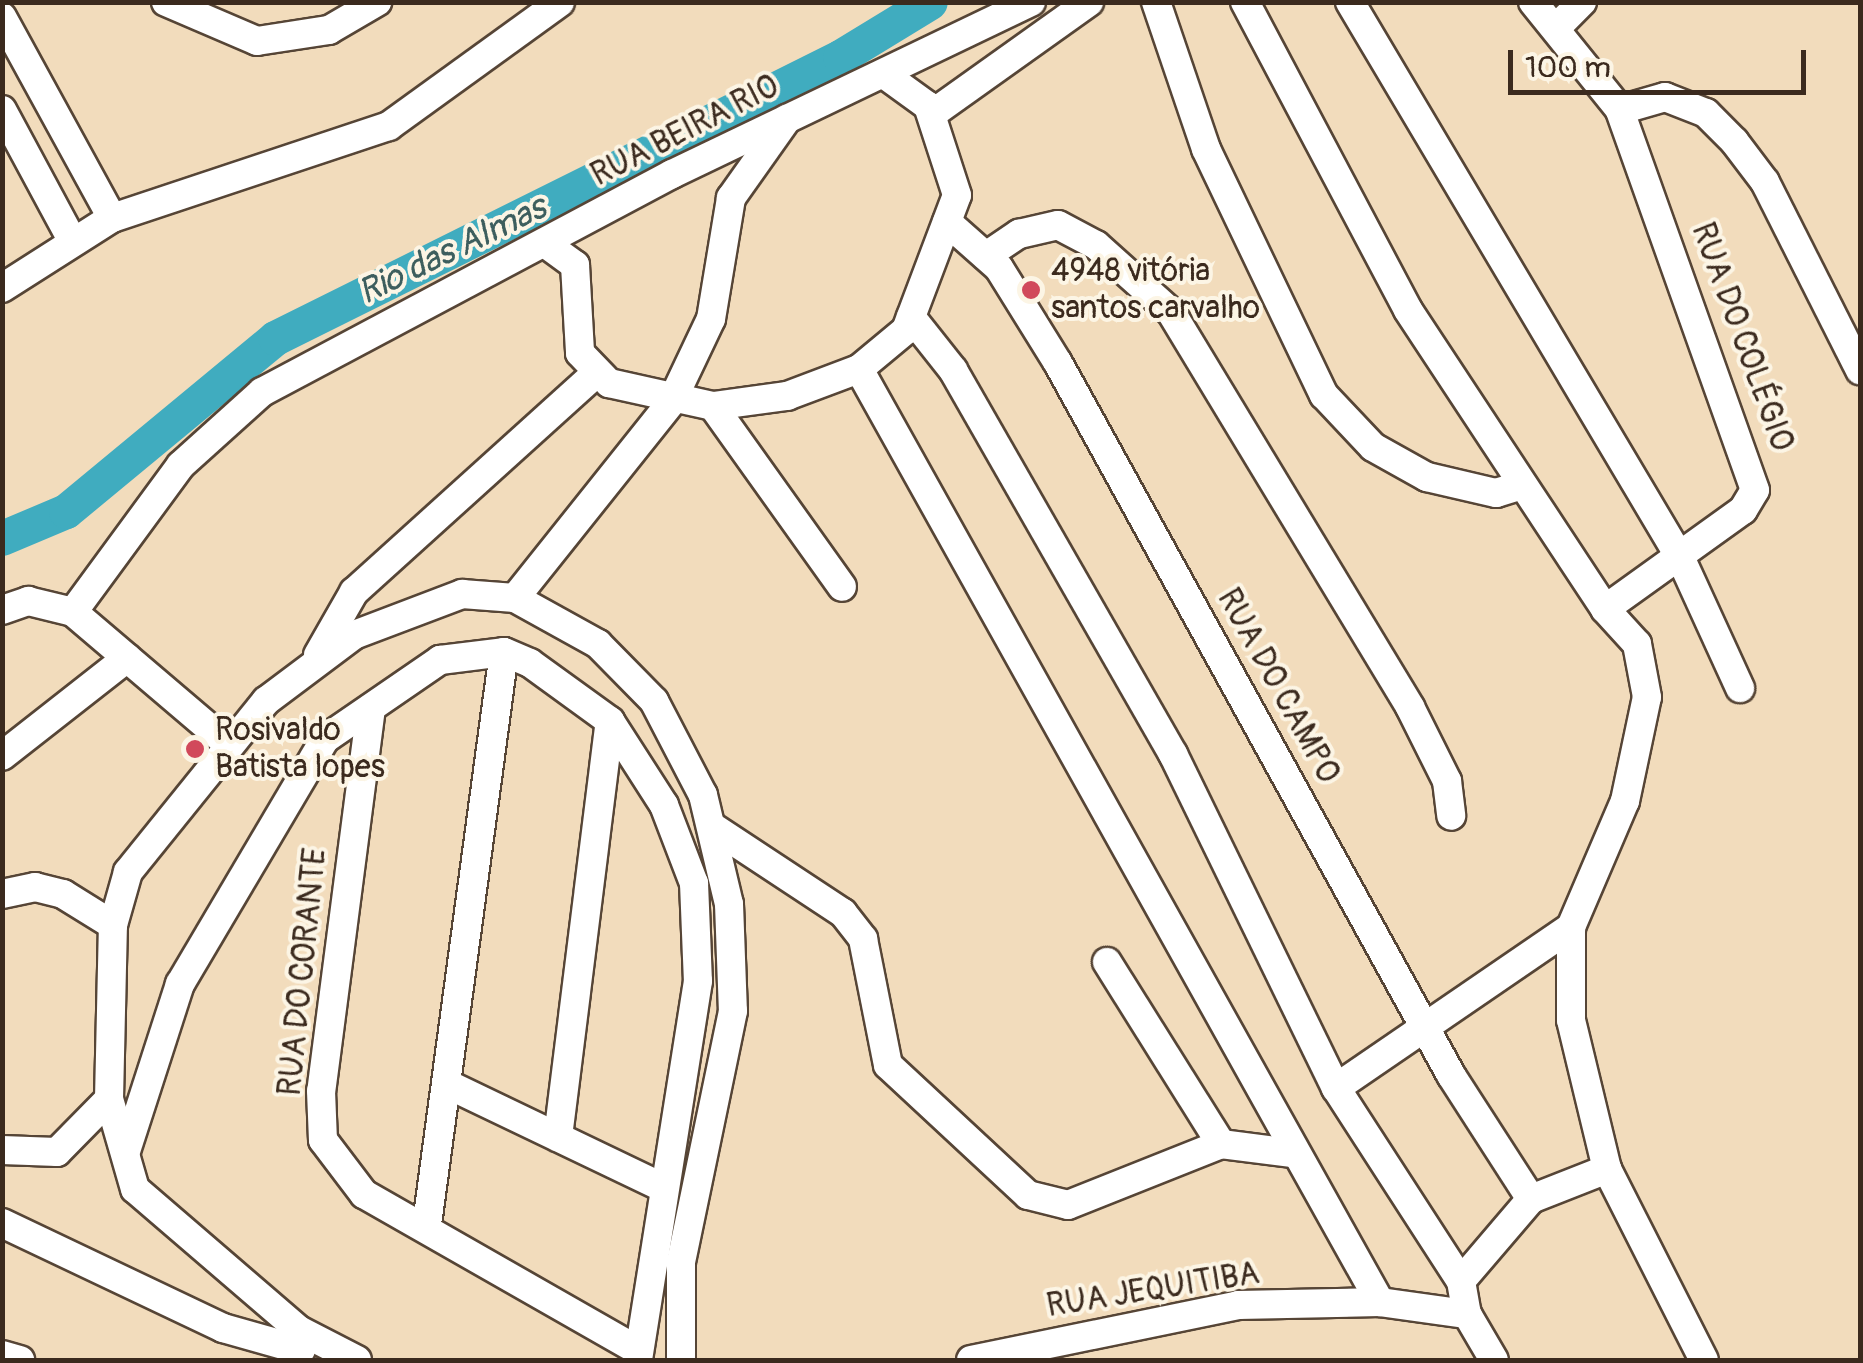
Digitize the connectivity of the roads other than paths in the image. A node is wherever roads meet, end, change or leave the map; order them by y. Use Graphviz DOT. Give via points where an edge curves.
graph roads {
  1 [pos="166,2"];
  2 [pos="378,2"];
  3 [pos="560,2"];
  4 [pos="1031,2"];
  5 [pos="1089,2"];
  6 [pos="1156,2"];
  7 [pos="1245,2"];
  8 [pos="1350,2"];
  9 [pos="1534,2"];
  10 [pos="1582,2"];
  11 [pos="2,17"];
  12 [pos="1558,26"];
  13 [pos="888,77"];
  14 [pos="2,110"];
  15 [pos="1620,110"];
  16 [pos="932,114"];
  17 [pos="788,118"];
  18 [pos="112,218"];
  19 [pos="947,222"];
  20 [pos="72,240"];
  21 [pos="546,244"];
  22 [pos="986,256"];
  23 [pos="2,288"];
  24 [pos="911,317"];
  25 [pos="858,369"];
  26 [pos="1860,370"];
  27 [pos="595,374"];
  28 [pos="672,401"];
  29 [pos="713,406"];
  30 [pos="1522,485"];
  31 [pos="1681,559"];
  32 [pos="842,587"];
  33 [pos="515,598"];
  34 [pos="1605,609"];
  35 [pos="2,610"];
  36 [pos="72,612"];
  37 [pos="504,652"];
  38 [pos="318,656"];
  39 [pos="127,658"];
  40 [pos="1740,688"];
  41 [pos="371,708"];
  42 [pos="610,721"];
  43 [pos="228,744"];
  44 [pos="2,756"];
  45 [pos="1451,816"];
  46 [pos="710,826"];
  47 [pos="2,894"];
  48 [pos="113,924"];
  49 [pos="1571,927"];
  50 [pos="1107,962"];
  51 [pos="1422,1024"];
  52 [pos="449,1085"];
  53 [pos="1336,1088"];
  54 [pos="109,1099"];
  55 [pos="558,1137"];
  56 [pos="1221,1144"];
  57 [pos="2,1150"];
  58 [pos="1292,1153"];
  59 [pos="124,1162"];
  60 [pos="1607,1169"];
  61 [pos="660,1186"];
  62 [pos="1531,1199"];
  63 [pos="2,1224"];
  64 [pos="427,1224"];
  65 [pos="1460,1281"];
  66 [pos="1380,1302"];
  67 [pos="1467,1314"];
  68 [pos="302,1347"];
  69 [pos="637,1355"];
  70 [pos="2,1356"];
  71 [pos="20,1360"];
  72 [pos="357,1360"];
  73 [pos="681,1360"];
  74 [pos="971,1360"];
  75 [pos="1494,1360"];
  76 [pos="1704,1360"];
  1 -- 2 [label="street" via="258,41 328,30"];
  3 -- 18 [label="street" via="389,126"];
  4 -- 13 [label="street, RUA BEIRA RIO"];
  5 -- 16 [label="street"];
  6 -- 30 [label="street" via="1206,149 1324,395 1373,447 1427,477 1496,493"];
  7 -- 30 [label="street" via="1334,183"];
  8 -- 31 [label="street"];
  9 -- 12 [label="street, RUA DO COLÉGIO"];
  10 -- 12 [label="street"];
  11 -- 18 [label="street"];
  12 -- 15 [label="street, RUA DO COLÉGIO"];
  13 -- 16 [label="street"];
  13 -- 17 [label="street, RUA BEIRA RIO"];
  14 -- 20 [label="street"];
  15 -- 26 [label="street" via="1665,97 1706,113 1734,141 1766,182"];
  15 -- 31 [label="street, RUA DO COLÉGIO" via="1756,475 1751,502"];
  16 -- 19 [label="street" via="957,194"];
  17 -- 21 [label="street, RUA BEIRA RIO"];
  17 -- 28 [label="street" via="731,198 712,319"];
  18 -- 20 [label="street"];
  19 -- 22 [label="street, RUA DO CAMPO"];
  19 -- 24 [label="street"];
  20 -- 23 [label="street"];
  21 -- 27 [label="street" via="575,266 580,352"];
  21 -- 36 [label="street, RUA BEIRA RIO" via="321,358 218,425"];
  22 -- 45 [label="street" via="1019,234 1058,225 1096,245 1171,312 1410,707 1447,781"];
  22 -- 51 [label="street, RUA DO CAMPO" via="1058,363"];
  24 -- 25 [label="street" via="897,346"];
  24 -- 53 [label="street" via="953,370 1174,754"];
  25 -- 29 [label="street" via="787,396"];
  25 -- 58 [label="street"];
  27 -- 28 [label="street"];
  27 -- 38 [label="street" via="354,592"];
  28 -- 29 [label="street"];
  28 -- 33 [label="street"];
  29 -- 32 [label="street"];
  30 -- 34 [label="street"];
  31 -- 34 [label="street, RUA DO COLÉGIO"];
  31 -- 40 [label="street"];
  33 -- 38 [label="street" via="462,594 423,604"];
  33 -- 46 [label="street" via="598,644 654,701"];
  34 -- 49 [label="street" via="1637,644 1647,697 1624,801"];
  35 -- 36 [label="street" via="28,601"];
  36 -- 39 [label="street"];
  37 -- 41 [label="street" via="440,660"];
  37 -- 42 [label="street"];
  37 -- 52 [label="street"];
  38 -- 43 [label="street"];
  39 -- 43 [label="street"];
  39 -- 44 [label="street"];
  41 -- 59 [label="street" via="342,720 300,771 198,950 148,1066"];
  41 -- 64 [label="street, RUA DO CORANTE" via="322,1074 323,1140 364,1194"];
  42 -- 55 [label="street"];
  42 -- 61 [label="street" via="664,805 694,883 698,981"];
  43 -- 48 [label="street" via="128,872"];
  46 -- 56 [label="street" via="843,913 863,939 888,1064 1014,1186 1068,1206"];
  46 -- 73 [label="street" via="735,948 733,1011 682,1262"];
  47 -- 48 [label="street" via="35,887 63,894"];
  48 -- 54 [label="street"];
  49 -- 51 [label="street"];
  49 -- 60 [label="street" via="1571,1020"];
  50 -- 56 [label="street"];
  51 -- 53 [label="street"];
  51 -- 62 [label="street, RUA DO CAMPO"];
  52 -- 55 [label="street"];
  52 -- 64 [label="street"];
  53 -- 65 [label="street"];
  54 -- 57 [label="street" via="58,1152"];
  54 -- 59 [label="street"];
  55 -- 61 [label="street"];
  56 -- 58 [label="street"];
  58 -- 66 [label="street"];
  59 -- 68 [label="street" via="150,1210"];
  60 -- 62 [label="street"];
  60 -- 76 [label="street"];
  61 -- 69 [label="street"];
  62 -- 65 [label="street"];
  63 -- 68 [label="street" via="223,1328"];
  64 -- 69 [label="street, RUA DO CORANTE"];
  65 -- 67 [label="street"];
  66 -- 67 [label="street, RUA JEQUITIBA"];
  66 -- 74 [label="street, RUA JEQUITIBA" via="1238,1305"];
  67 -- 75 [label="street"];
  68 -- 72 [label="street"];
  70 -- 71 [label="street"];
}
